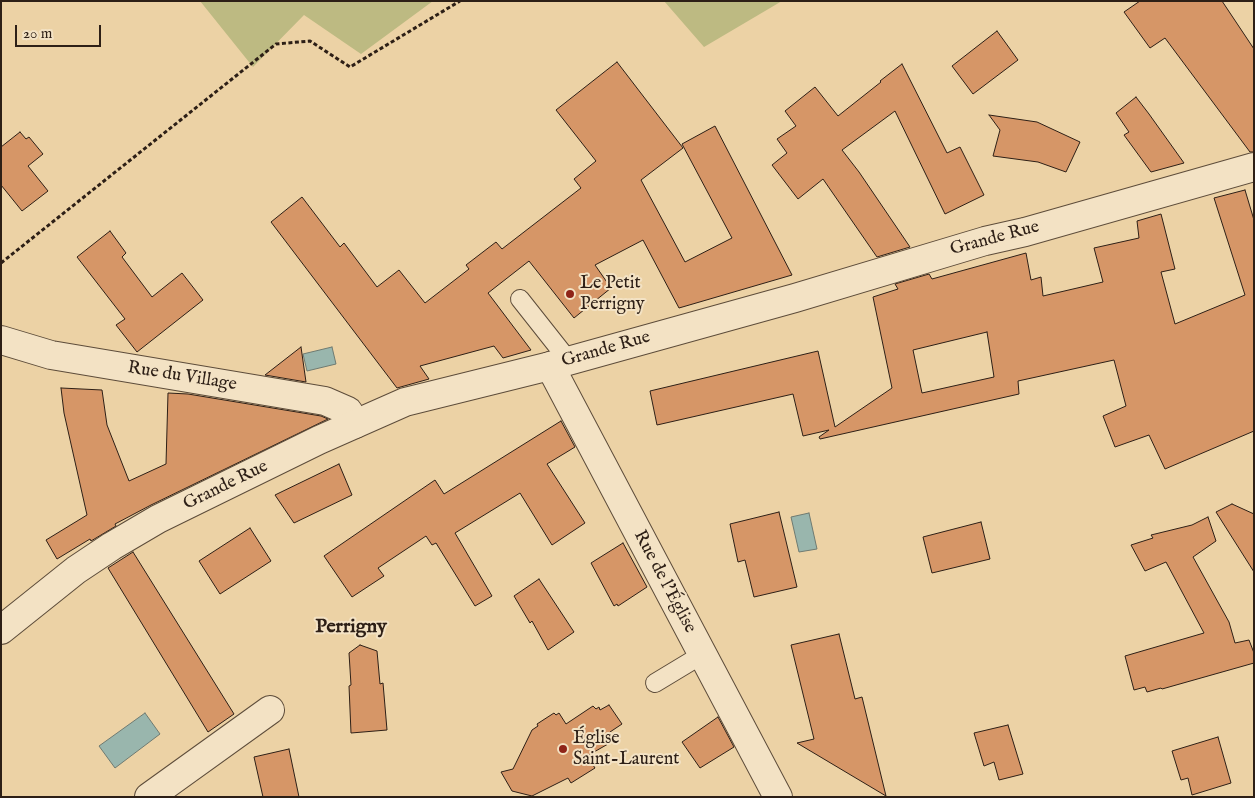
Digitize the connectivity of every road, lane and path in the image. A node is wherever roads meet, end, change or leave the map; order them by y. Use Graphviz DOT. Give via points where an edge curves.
graph roads {
  1 [pos="460,1"];
  2 [pos="1254,167"];
  3 [pos="1,263"];
  4 [pos="520,299"];
  5 [pos="1,340"];
  6 [pos="560,364"];
  7 [pos="355,424"];
  8 [pos="1,630"];
  9 [pos="702,654"];
  10 [pos="655,683"];
  11 [pos="270,710"];
  12 [pos="149,797"];
  13 [pos="778,797"];
  1 -- 3 [label="path" via="350,67 310,41 276,44"];
  2 -- 6 [label="street, Grande Rue"];
  4 -- 6 [label="lane"];
  5 -- 7 [label="street, Rue du Village" via="51,355 325,401 348,411"];
  6 -- 7 [label="street, Grande Rue" via="405,402"];
  6 -- 9 [label="street, Rue de l'Église"];
  7 -- 8 [label="street, Grande Rue" via="142,528 76,570"];
  9 -- 10 [label="lane"];
  9 -- 13 [label="street, Rue de l'Église"];
  11 -- 12 [label="street"];
}
